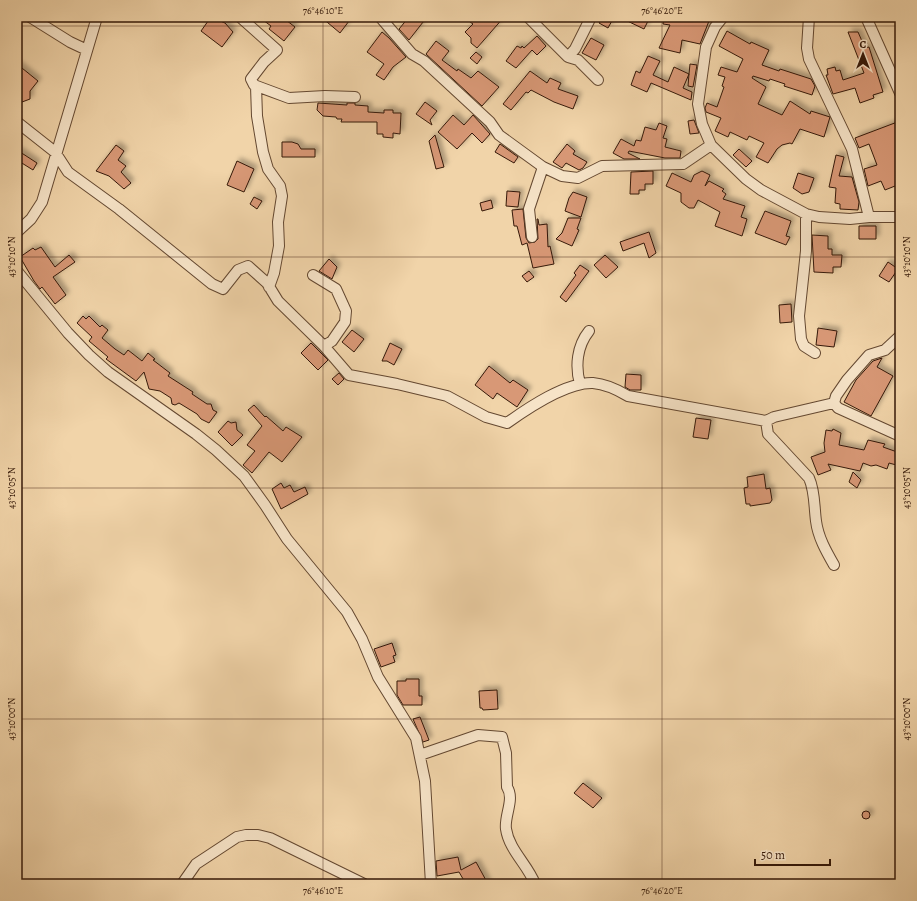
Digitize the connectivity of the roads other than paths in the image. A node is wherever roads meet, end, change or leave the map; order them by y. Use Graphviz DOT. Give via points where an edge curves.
graph roads {
  1 [pos="30,17"];
  2 [pos="97,17"];
  3 [pos="240,17"];
  4 [pos="380,17"];
  5 [pos="528,17"];
  6 [pos="591,17"];
  7 [pos="723,17"];
  8 [pos="809,17"];
  9 [pos="866,17"];
  10 [pos="87,50"];
  11 [pos="568,58"];
  12 [pos="598,80"];
  13 [pos="256,86"];
  14 [pos="900,93"];
  15 [pos="355,97"];
  16 [pos="17,122"];
  17 [pos="710,145"];
  18 [pos="55,152"];
  19 [pos="543,167"];
  20 [pos="806,214"];
  21 [pos="870,216"];
  22 [pos="900,217"];
  23 [pos="17,232"];
  24 [pos="532,238"];
  25 [pos="17,271"];
  26 [pos="313,275"];
  27 [pos="269,287"];
  28 [pos="589,331"];
  29 [pos="900,336"];
  30 [pos="324,346"];
  31 [pos="815,353"];
  32 [pos="580,384"];
  33 [pos="834,403"];
  34 [pos="766,420"];
  35 [pos="900,436"];
  36 [pos="834,565"];
  37 [pos="420,755"];
  38 [pos="182,884"];
  39 [pos="364,884"];
  40 [pos="431,884"];
  41 [pos="535,884"];
  1 -- 10 [label="street"];
  2 -- 10 [label="street"];
  3 -- 13 [label="street" via="277,50 253,74 251,79"];
  4 -- 19 [label="street" via="412,54 424,61 490,122 499,135"];
  5 -- 11 [label="street"];
  6 -- 11 [label="street"];
  7 -- 17 [label="street" via="715,27 706,47 698,104"];
  8 -- 21 [label="street" via="809,59 852,149"];
  9 -- 14 [label="street"];
  10 -- 18 [label="street"];
  11 -- 12 [label="street" via="578,60"];
  13 -- 15 [label="street" via="289,98"];
  13 -- 27 [label="street" via="257,116 263,152 268,169 280,186 282,196 278,222 279,246"];
  16 -- 18 [label="street"];
  17 -- 19 [label="street" via="683,164 602,166 578,178 562,176"];
  17 -- 20 [label="street" via="761,190"];
  18 -- 23 [label="street" via="42,202 31,219"];
  18 -- 27 [label="street" via="68,172 108,200 212,284 224,289 238,270 248,266"];
  19 -- 24 [label="street" via="529,209"];
  20 -- 21 [label="street" via="850,219"];
  20 -- 31 [label="street" via="806,251 799,316 804,346"];
  21 -- 22 [label="street"];
  25 -- 37 [label="street" via="88,355 196,434 244,476 266,505 287,540 347,612 378,677 416,738"];
  26 -- 30 [label="street" via="336,289 346,311 345,322 332,341"];
  27 -- 30 [label="street" via="278,300"];
  28 -- 32 [label="street" via="579,350"];
  29 -- 33 [label="street" via="885,350 869,355 847,380"];
  30 -- 32 [label="street" via="349,375 447,396 486,417 507,423 532,406"];
  32 -- 34 [label="street" via="593,383 618,390 628,396"];
  33 -- 34 [label="street"];
  33 -- 35 [label="street" via="838,408"];
  34 -- 36 [label="street" via="768,434 809,478 820,538"];
  37 -- 40 [label="street" via="428,814"];
  37 -- 41 [label="street" via="478,735 502,737 506,753 507,787 510,791 505,820 506,832"];
  38 -- 39 [label="street" via="196,864 246,835 270,838"];
}
